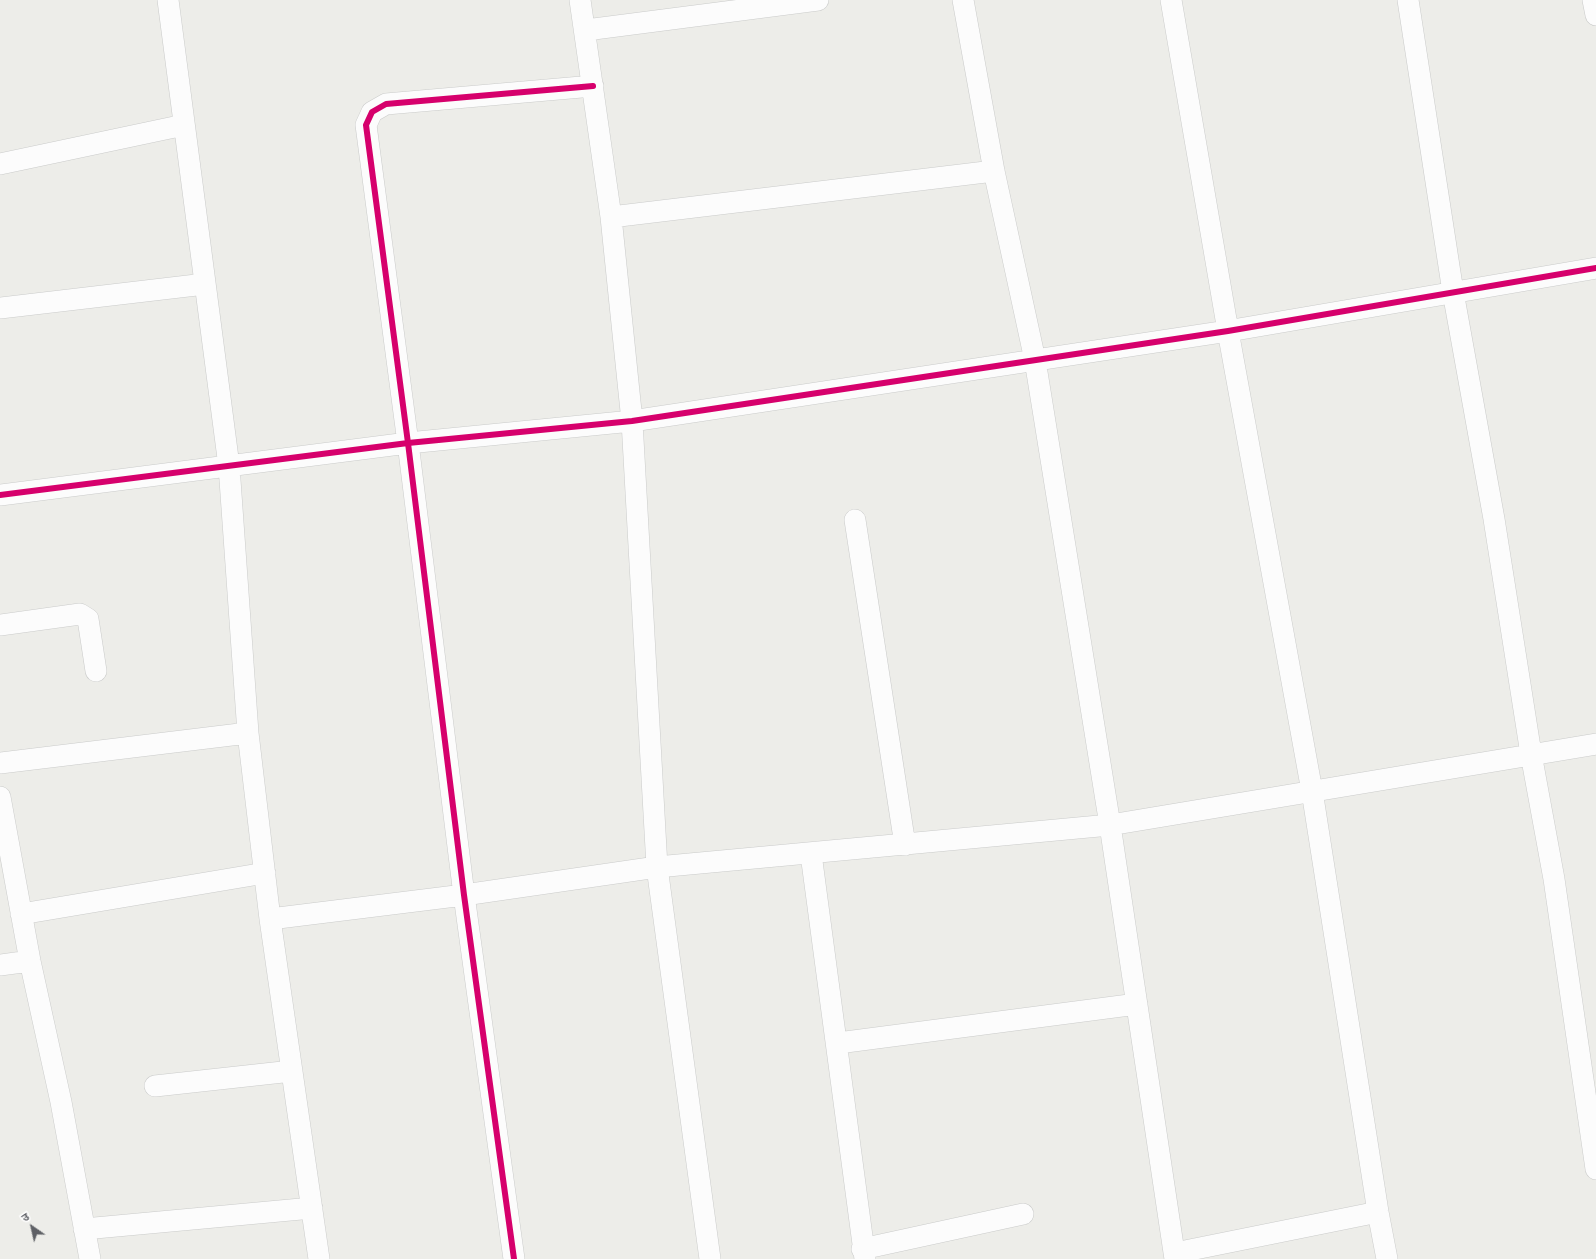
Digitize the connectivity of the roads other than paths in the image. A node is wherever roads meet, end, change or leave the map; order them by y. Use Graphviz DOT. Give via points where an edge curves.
graph roads {
  1 [pos="168,0"];
  2 [pos="580,0"];
  3 [pos="818,0"];
  4 [pos="963,0"];
  5 [pos="1171,0"];
  6 [pos="1408,0"];
  7 [pos="1593,0"];
  8 [pos="1596,15"];
  9 [pos="586,30"];
  10 [pos="593,86"];
  11 [pos="184,125"];
  12 [pos="0,164"];
  13 [pos="994,171"];
  14 [pos="611,217"];
  15 [pos="1596,268"];
  16 [pos="205,284"];
  17 [pos="1453,292"];
  18 [pos="0,308"];
  19 [pos="1228,331"];
  20 [pos="1035,360"];
  21 [pos="632,421"];
  22 [pos="408,443"];
  23 [pos="228,466"];
  24 [pos="0,495"];
  25 [pos="856,520"];
  26 [pos="0,625"];
  27 [pos="96,671"];
  28 [pos="248,733"];
  29 [pos="1596,744"];
  30 [pos="1531,754"];
  31 [pos="0,763"];
  32 [pos="1312,791"];
  33 [pos="0,797"];
  34 [pos="1110,825"];
  35 [pos="904,845"];
  36 [pos="811,854"];
  37 [pos="657,867"];
  38 [pos="265,873"];
  39 [pos="464,895"];
  40 [pos="21,914"];
  41 [pos="270,919"];
  42 [pos="30,961"];
  43 [pos="0,965"];
  44 [pos="1137,1004"];
  45 [pos="838,1043"];
  46 [pos="292,1071"];
  47 [pos="155,1086"];
  48 [pos="1594,1144"];
  49 [pos="1596,1169"];
  50 [pos="312,1208"];
  51 [pos="1378,1212"];
  52 [pos="1023,1214"];
  53 [pos="84,1230"];
  54 [pos="864,1254"];
  55 [pos="1175,1256"];
  56 [pos="90,1259"];
  57 [pos="320,1259"];
  58 [pos="514,1259"];
  59 [pos="710,1259"];
  60 [pos="1387,1259"];
  1 -- 11 [label="street"];
  2 -- 9 [label="street"];
  3 -- 9 [label="street"];
  4 -- 13 [label="street"];
  5 -- 19 [label="street"];
  6 -- 17 [label="street"];
  7 -- 8 [label="street"];
  9 -- 10 [label="street"];
  10 -- 14 [label="street"];
  10 -- 22 [label="street" via="386,104 372,112 366,125"];
  11 -- 12 [label="street"];
  11 -- 16 [label="street"];
  13 -- 14 [label="street"];
  13 -- 20 [label="street"];
  14 -- 21 [label="street"];
  15 -- 17 [label="street"];
  16 -- 18 [label="street"];
  16 -- 23 [label="street"];
  17 -- 19 [label="street"];
  17 -- 30 [label="street" via="1494,519"];
  19 -- 20 [label="street"];
  19 -- 32 [label="street"];
  20 -- 21 [label="street"];
  20 -- 34 [label="street"];
  21 -- 22 [label="street"];
  21 -- 37 [label="street"];
  22 -- 23 [label="street"];
  22 -- 39 [label="street"];
  23 -- 24 [label="street"];
  23 -- 28 [label="street"];
  25 -- 35 [label="street"];
  26 -- 27 [label="street" via="80,614 88,619"];
  28 -- 31 [label="street"];
  28 -- 38 [label="street"];
  29 -- 30 [label="street"];
  30 -- 32 [label="street"];
  30 -- 48 [label="street" via="1554,879"];
  32 -- 34 [label="street"];
  32 -- 51 [label="street"];
  33 -- 40 [label="street"];
  34 -- 35 [label="street"];
  34 -- 44 [label="street"];
  35 -- 36 [label="street"];
  36 -- 37 [label="street"];
  36 -- 45 [label="street"];
  37 -- 39 [label="street"];
  37 -- 59 [label="street"];
  38 -- 40 [label="street"];
  38 -- 41 [label="street"];
  39 -- 41 [label="street"];
  39 -- 58 [label="street"];
  40 -- 42 [label="street"];
  41 -- 46 [label="street"];
  42 -- 43 [label="street"];
  42 -- 53 [label="street" via="61,1102"];
  44 -- 45 [label="street"];
  44 -- 55 [label="street"];
  45 -- 54 [label="street"];
  46 -- 47 [label="street"];
  46 -- 50 [label="street"];
  48 -- 49 [label="street"];
  50 -- 53 [label="street"];
  50 -- 57 [label="street"];
  51 -- 55 [label="street"];
  51 -- 60 [label="street"];
  52 -- 54 [label="street"];
  53 -- 56 [label="street"];
}
